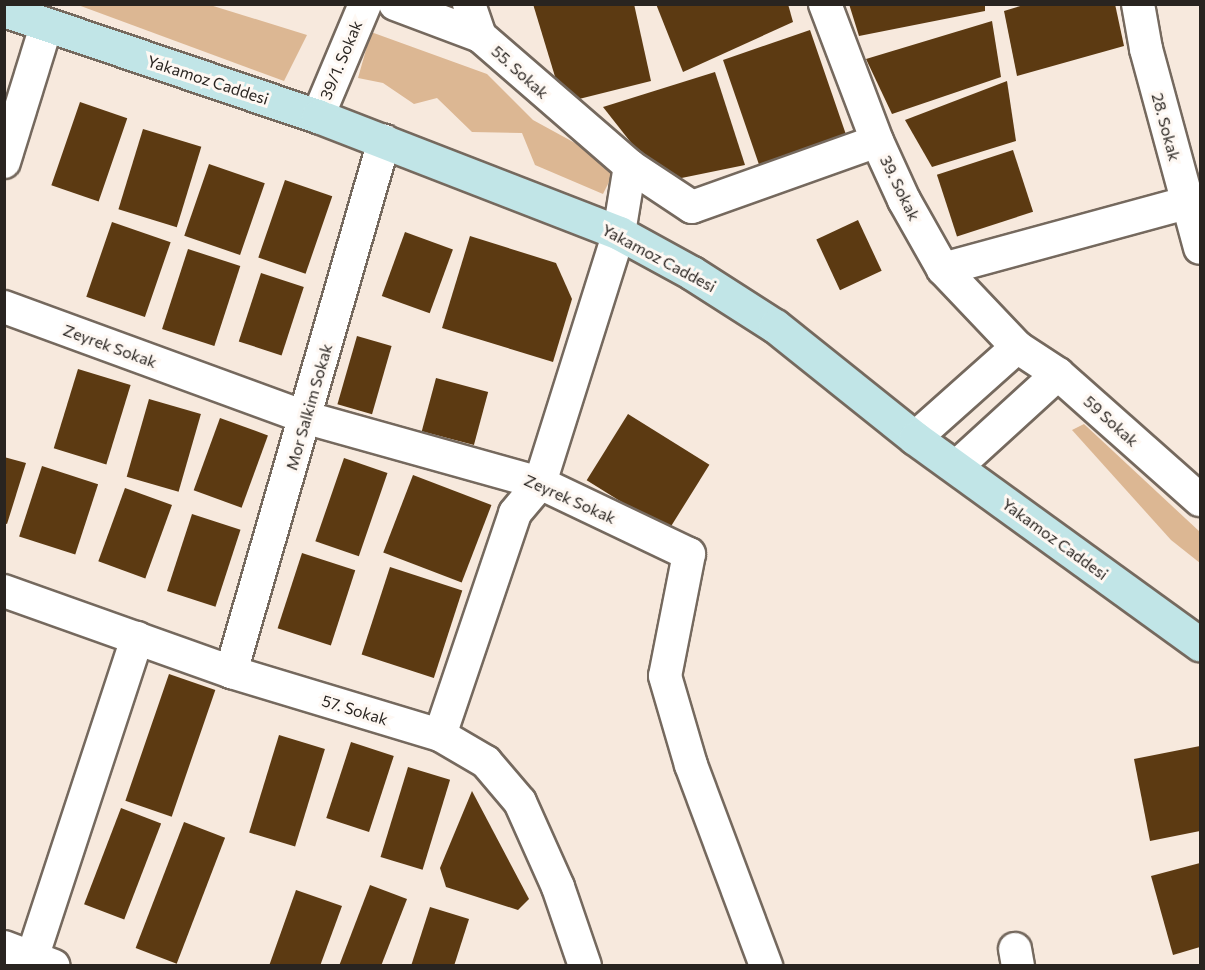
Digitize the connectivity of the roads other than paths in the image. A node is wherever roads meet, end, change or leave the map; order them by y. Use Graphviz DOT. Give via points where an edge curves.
graph roads {
  1 [pos="365,4"];
  2 [pos="395,4"];
  3 [pos="469,4"];
  4 [pos="825,4"];
  5 [pos="1138,4"];
  6 [pos="4,10"];
  7 [pos="46,26"];
  8 [pos="480,36"];
  9 [pos="318,116"];
  10 [pos="384,141"];
  11 [pos="877,141"];
  12 [pos="4,162"];
  13 [pos="630,166"];
  14 [pos="1193,201"];
  15 [pos="619,233"];
  16 [pos="1200,248"];
  17 [pos="943,269"];
  18 [pos="4,307"];
  19 [pos="1017,347"];
  20 [pos="1058,374"];
  21 [pos="307,418"];
  22 [pos="915,438"];
  23 [pos="956,467"];
  24 [pos="540,483"];
  25 [pos="1200,500"];
  26 [pos="4,591"];
  27 [pos="137,638"];
  28 [pos="1200,644"];
  29 [pos="231,672"];
  30 [pos="440,735"];
  31 [pos="30,957"];
  32 [pos="585,966"];
  33 [pos="766,966"];
  1 -- 9 [label="street, 39/1. Sokak"];
  2 -- 8 [label="street, 55. Sokak"];
  3 -- 8 [label="street"];
  4 -- 11 [label="street, 39. Sokak"];
  5 -- 14 [label="street, 28. Sokak"];
  6 -- 7 [label="main road, Yakamoz Caddesi"];
  7 -- 9 [label="main road, Yakamoz Caddesi"];
  7 -- 12 [label="street"];
  8 -- 13 [label="street, 55. Sokak"];
  9 -- 10 [label="main road, Yakamoz Caddesi"];
  10 -- 15 [label="main road, Yakamoz Caddesi"];
  10 -- 21 [label="street, Mor Salkim Sokak"];
  11 -- 13 [label="street, 55. Sokak" via="692,207"];
  11 -- 17 [label="street, 39. Sokak" via="904,200"];
  13 -- 15 [label="street"];
  14 -- 16 [label="street, 28. Sokak"];
  14 -- 17 [label="street"];
  15 -- 22 [label="main road, Yakamoz Caddesi" via="693,273 775,326"];
  15 -- 24 [label="street"];
  17 -- 19 [label="street, 39. Sokak"];
  18 -- 21 [label="street, Zeyrek Sokak"];
  19 -- 20 [label="street, 59 Sokak"];
  19 -- 22 [label="street"];
  20 -- 23 [label="street"];
  20 -- 25 [label="street, 59 Sokak"];
  21 -- 24 [label="street, Zeyrek Sokak"];
  21 -- 29 [label="street, Mor Salkim Sokak"];
  22 -- 23 [label="main road, Yakamoz Caddesi"];
  23 -- 28 [label="main road, Yakamoz Caddesi"];
  24 -- 30 [label="street" via="515,513"];
  24 -- 33 [label="street, Zeyrek Sokak" via="689,554 665,676 691,765"];
  26 -- 27 [label="street, 57. Sokak"];
  27 -- 29 [label="street, 57. Sokak"];
  27 -- 31 [label="street"];
  29 -- 30 [label="street, 57. Sokak"];
  30 -- 32 [label="street, 57. Sokak" via="486,762 520,802 558,887"];
}
